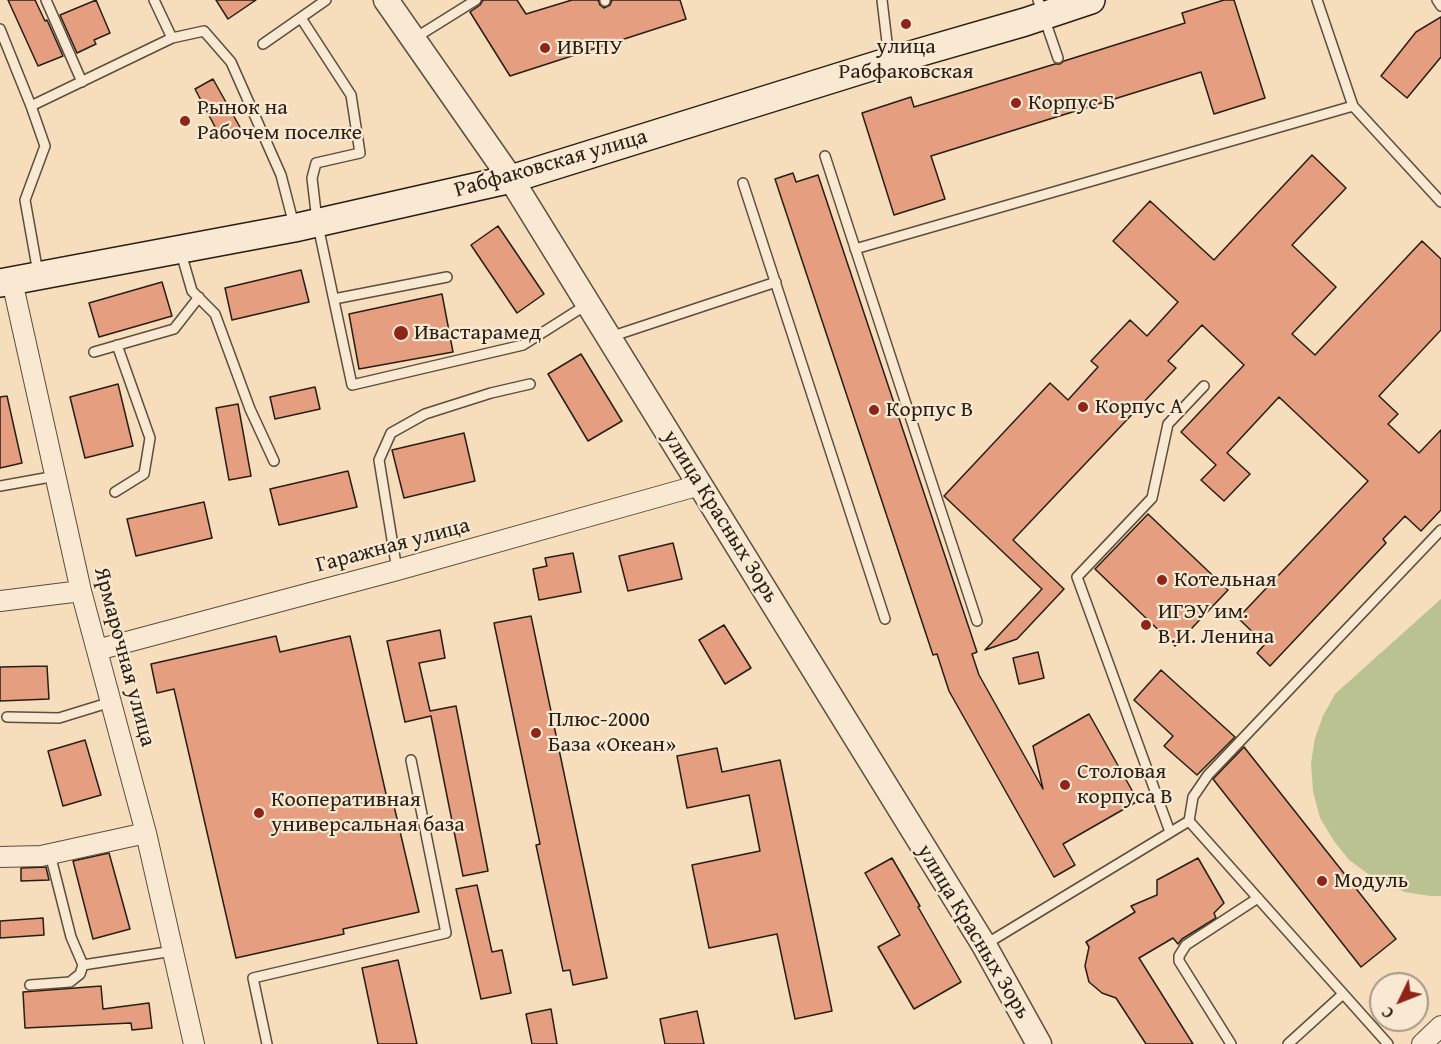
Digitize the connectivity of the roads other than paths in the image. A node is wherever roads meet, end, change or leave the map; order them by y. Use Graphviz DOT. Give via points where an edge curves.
graph roads {
  1 [pos="46,0"];
  2 [pos="154,0"];
  3 [pos="386,0"];
  4 [pos="476,0"];
  5 [pos="882,0"];
  6 [pos="1091,0"];
  7 [pos="1317,0"];
  8 [pos="1437,0"];
  9 [pos="324,1"];
  10 [pos="1441,6"];
  11 [pos="1040,8"];
  12 [pos="301,18"];
  13 [pos="0,29"];
  14 [pos="172,38"];
  15 [pos="413,39"];
  16 [pos="263,44"];
  17 [pos="1058,58"];
  18 [pos="890,61"];
  19 [pos="82,82"];
  20 [pos="31,106"];
  21 [pos="1353,106"];
  22 [pos="825,156"];
  23 [pos="511,180"];
  24 [pos="743,183"];
  25 [pos="1441,202"];
  26 [pos="305,224"];
  27 [pos="855,249"];
  28 [pos="180,250"];
  29 [pos="38,276"];
  30 [pos="447,277"];
  31 [pos="6,282"];
  32 [pos="776,282"];
  33 [pos="199,297"];
  34 [pos="334,299"];
  35 [pos="588,304"];
  36 [pos="609,337"];
  37 [pos="117,345"];
  38 [pos="94,352"];
  39 [pos="530,384"];
  40 [pos="1204,386"];
  41 [pos="274,461"];
  42 [pos="56,476"];
  43 [pos="700,485"];
  44 [pos="0,486"];
  45 [pos="115,492"];
  46 [pos="1441,530"];
  47 [pos="397,570"];
  48 [pos="81,591"];
  49 [pos="0,601"];
  50 [pos="885,619"];
  51 [pos="977,621"];
  52 [pos="97,650"];
  53 [pos="111,702"];
  54 [pos="7,717"];
  55 [pos="411,760"];
  56 [pos="1189,821"];
  57 [pos="1170,832"];
  58 [pos="146,833"];
  59 [pos="50,855"];
  60 [pos="0,857"];
  61 [pos="1258,898"];
  62 [pos="984,945"];
  63 [pos="173,951"];
  64 [pos="83,965"];
  65 [pos="30,985"];
  66 [pos="1343,994"];
  67 [pos="1441,1026"];
  68 [pos="194,1044"];
  69 [pos="267,1044"];
  70 [pos="1039,1044"];
  71 [pos="1231,1044"];
  72 [pos="1288,1044"];
  73 [pos="1388,1044"];
  74 [pos="1422,1044"];
  1 -- 19 [label="lane"];
  2 -- 14 [label="lane"];
  3 -- 15 [label="street, улица Красных Зорь"];
  4 -- 15 [label="lane"];
  5 -- 18 [label="lane"];
  6 -- 11 [label="main road, Рабфаковская улица"];
  7 -- 21 [label="lane"];
  8 -- 10 [label="lane"];
  9 -- 12 [label="lane"];
  11 -- 17 [label="lane"];
  11 -- 18 [label="main road, Рабфаковская улица"];
  12 -- 16 [label="lane"];
  12 -- 26 [label="lane" via="351,95 360,153 316,163"];
  13 -- 20 [label="lane"];
  14 -- 19 [label="lane"];
  14 -- 26 [label="lane" via="204,31 231,62"];
  15 -- 23 [label="street, улица Красных Зорь"];
  18 -- 23 [label="main road, Рабфаковская улица"];
  19 -- 20 [label="lane"];
  20 -- 29 [label="lane" via="45,146 25,200"];
  21 -- 25 [label="lane"];
  21 -- 27 [label="lane"];
  22 -- 27 [label="lane"];
  23 -- 26 [label="main road, Рабфаковская улица"];
  23 -- 35 [label="street, улица Красных Зорь"];
  24 -- 32 [label="lane"];
  26 -- 28 [label="main road, Рабфаковская улица"];
  26 -- 34 [label="lane"];
  27 -- 51 [label="lane"];
  28 -- 29 [label="main road, Рабфаковская улица"];
  28 -- 33 [label="lane" via="192,291"];
  29 -- 31 [label="main road, Рабфаковская улица"];
  30 -- 34 [label="lane"];
  31 -- 42 [label="street, Ярмарочная улица"];
  32 -- 36 [label="lane"];
  32 -- 50 [label="lane"];
  33 -- 37 [label="lane" via="174,329"];
  33 -- 41 [label="lane" via="215,314"];
  34 -- 35 [label="lane" via="352,385 524,345"];
  35 -- 36 [label="street, улица Красных Зорь"];
  36 -- 43 [label="street, улица Красных Зорь"];
  37 -- 38 [label="lane"];
  37 -- 45 [label="lane" via="150,438 144,474"];
  39 -- 47 [label="lane" via="425,414 391,432 379,460"];
  40 -- 57 [label="lane" via="1168,424 1152,498 1077,577"];
  42 -- 44 [label="lane"];
  42 -- 48 [label="street, Ярмарочная улица"];
  43 -- 47 [label="street, Гаражная улица"];
  43 -- 62 [label="street, улица Красных Зорь"];
  46 -- 56 [label="lane" via="1208,775 1193,797"];
  47 -- 52 [label="street, Гаражная улица"];
  48 -- 49 [label="street"];
  48 -- 52 [label="street, Ярмарочная улица"];
  52 -- 53 [label="street, Ярмарочная улица"];
  53 -- 54 [label="lane" via="59,718"];
  53 -- 58 [label="street, Ярмарочная улица"];
  55 -- 69 [label="lane" via="446,933 253,978"];
  56 -- 57 [label="lane"];
  56 -- 61 [label="lane"];
  57 -- 62 [label="lane"];
  58 -- 59 [label="street"];
  58 -- 63 [label="street, Ярмарочная улица"];
  59 -- 60 [label="street"];
  59 -- 64 [label="lane" via="71,937"];
  61 -- 66 [label="lane"];
  61 -- 71 [label="lane" via="1186,945 1179,956"];
  62 -- 70 [label="street, улица Красных Зорь"];
  63 -- 64 [label="lane"];
  63 -- 68 [label="street, Ярмарочная улица"];
  64 -- 65 [label="lane" via="80,974 70,982"];
  66 -- 72 [label="lane"];
  66 -- 73 [label="lane"];
  67 -- 74 [label="street"];
}
